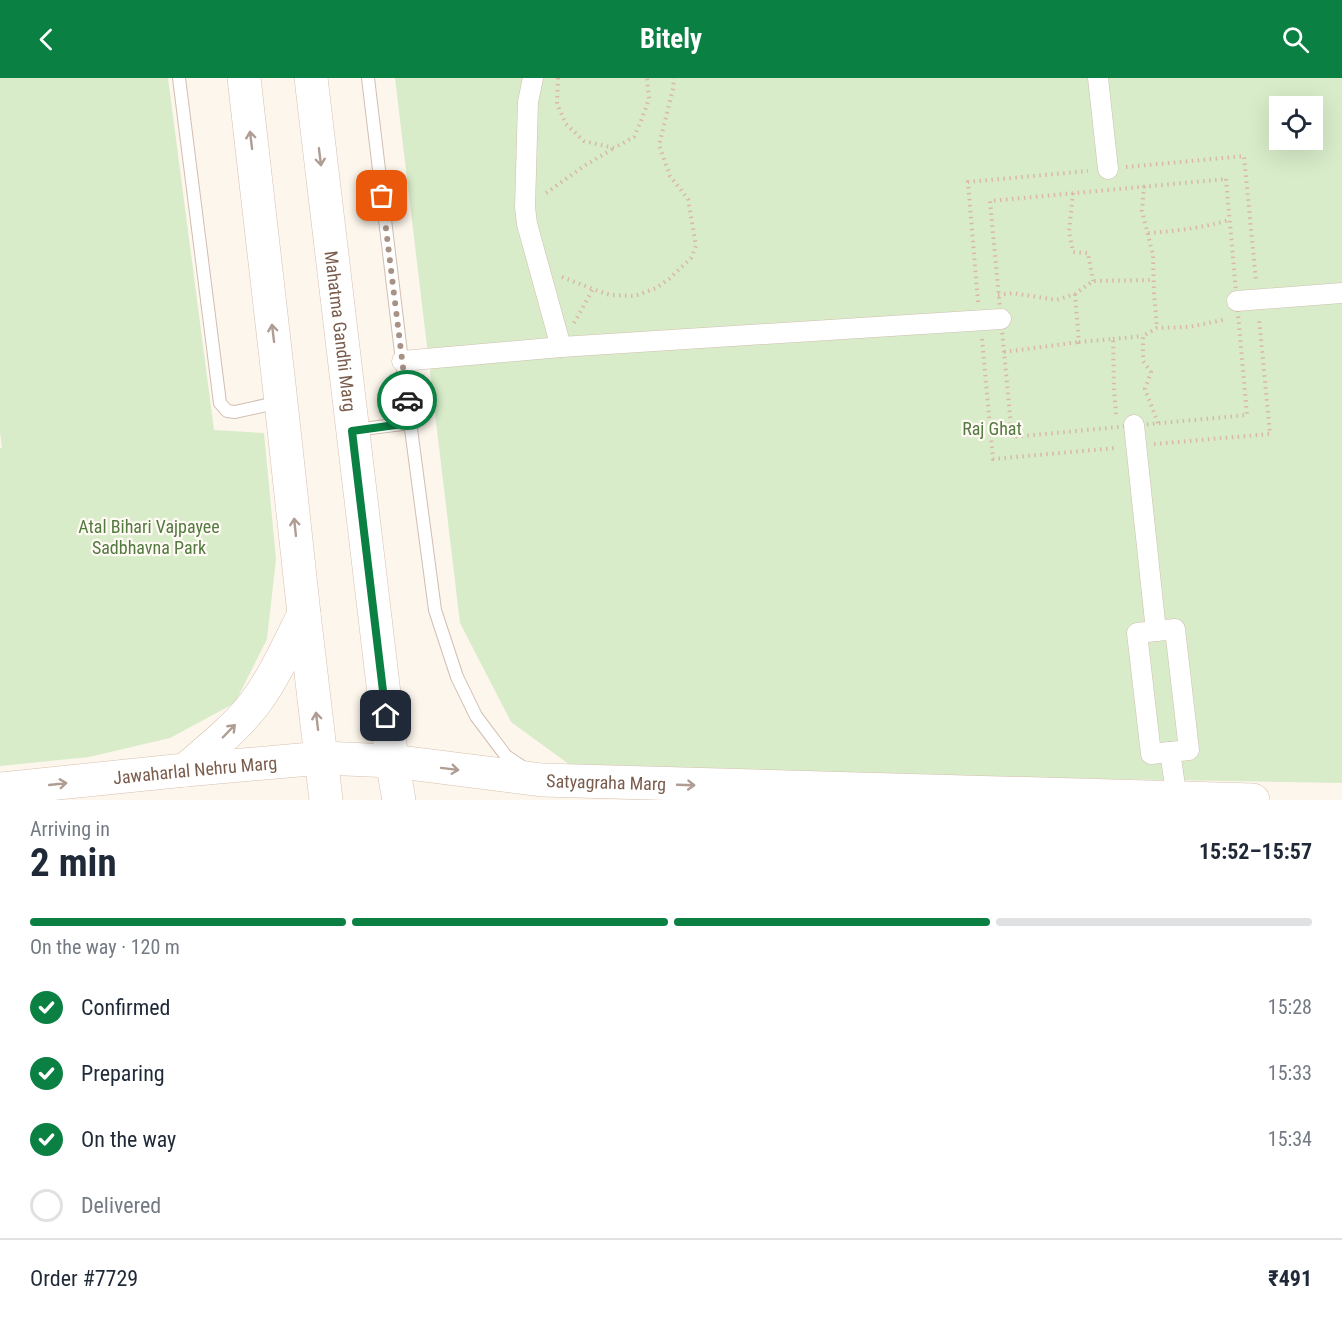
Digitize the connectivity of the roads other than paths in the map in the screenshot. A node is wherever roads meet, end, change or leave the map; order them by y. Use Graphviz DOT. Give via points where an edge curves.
graph roads {
  1 [pos="179,78"];
  2 [pos="244,78"];
  3 [pos="311,78"];
  4 [pos="368,78"];
  5 [pos="533,78"];
  6 [pos="1098,78"];
  7 [pos="1108,169"];
  8 [pos="1257,290"];
  9 [pos="1342,293"];
  10 [pos="1295,297"];
  11 [pos="1238,308"];
  12 [pos="979,310"];
  13 [pos="1259,313"];
  14 [pos="1001,320"];
  15 [pos="944,324"];
  16 [pos="981,334"];
  17 [pos="561,347"];
  18 [pos="402,361"];
  19 [pos="281,402"];
  20 [pos="410,423"];
  21 [pos="1125,426"];
  22 [pos="352,431"];
  23 [pos="304,614"];
  24 [pos="1156,631"];
  25 [pos="1170,752"];
  26 [pos="322,758"];
  27 [pos="392,761"];
  28 [pos="185,770"];
  29 [pos="542,780"];
  30 [pos="0,789"];
  31 [pos="1173,799"];
  32 [pos="326,800"];
  33 [pos="399,800"];
  34 [pos="1253,800"];
  1 -- 19 [label="lane" via="220,403 227,411 235,412"];
  19 -- 2 [label="main road, one-way"];
  3 -- 22 [label="main road, Mahatma Gandhi Marg, one-way"];
  4 -- 18 [label="lane"];
  5 -- 17 [label="street" via="528,102 525,207"];
  6 -- 7 [label="street"];
  8 -- 10 [label="street"];
  9 -- 10 [label="street"];
  10 -- 11 [label="street"];
  10 -- 13 [label="street"];
  12 -- 15 [label="street"];
  14 -- 15 [label="street"];
  15 -- 16 [label="street"];
  15 -- 17 [label="street"];
  17 -- 18 [label="street"];
  18 -- 20 [label="lane"];
  23 -- 19 [label="main road, one-way"];
  20 -- 22 [label="lane"];
  20 -- 29 [label="lane" via="435,610 457,677 476,716 506,756"];
  21 -- 24 [label="street"];
  22 -- 27 [label="main road, Mahatma Gandhi Marg"];
  26 -- 23 [label="main road, one-way"];
  28 -- 23 [label="main road, one-way" via="225,736 254,703"];
  24 -- 25 [label="street" via="1137,633 1138,644 1151,754"];
  24 -- 25 [label="street" via="1176,629 1189,750"];
  25 -- 31 [label="street"];
  26 -- 27 [label="main road, Jawaharlal Nehru Marg"];
  26 -- 28 [label="main road, Jawaharlal Nehru Marg"];
  26 -- 32 [label="main road"];
  27 -- 29 [label="main road, Satyagraha Marg, one-way"];
  27 -- 33 [label="main road, Mahatma Gandhi Marg"];
  30 -- 28 [label="main road, Jawaharlal Nehru Marg, one-way"];
  29 -- 31 [label="main road, Satyagraha Marg, one-way"];
  31 -- 34 [label="main road, Satyagraha Marg"];
}
